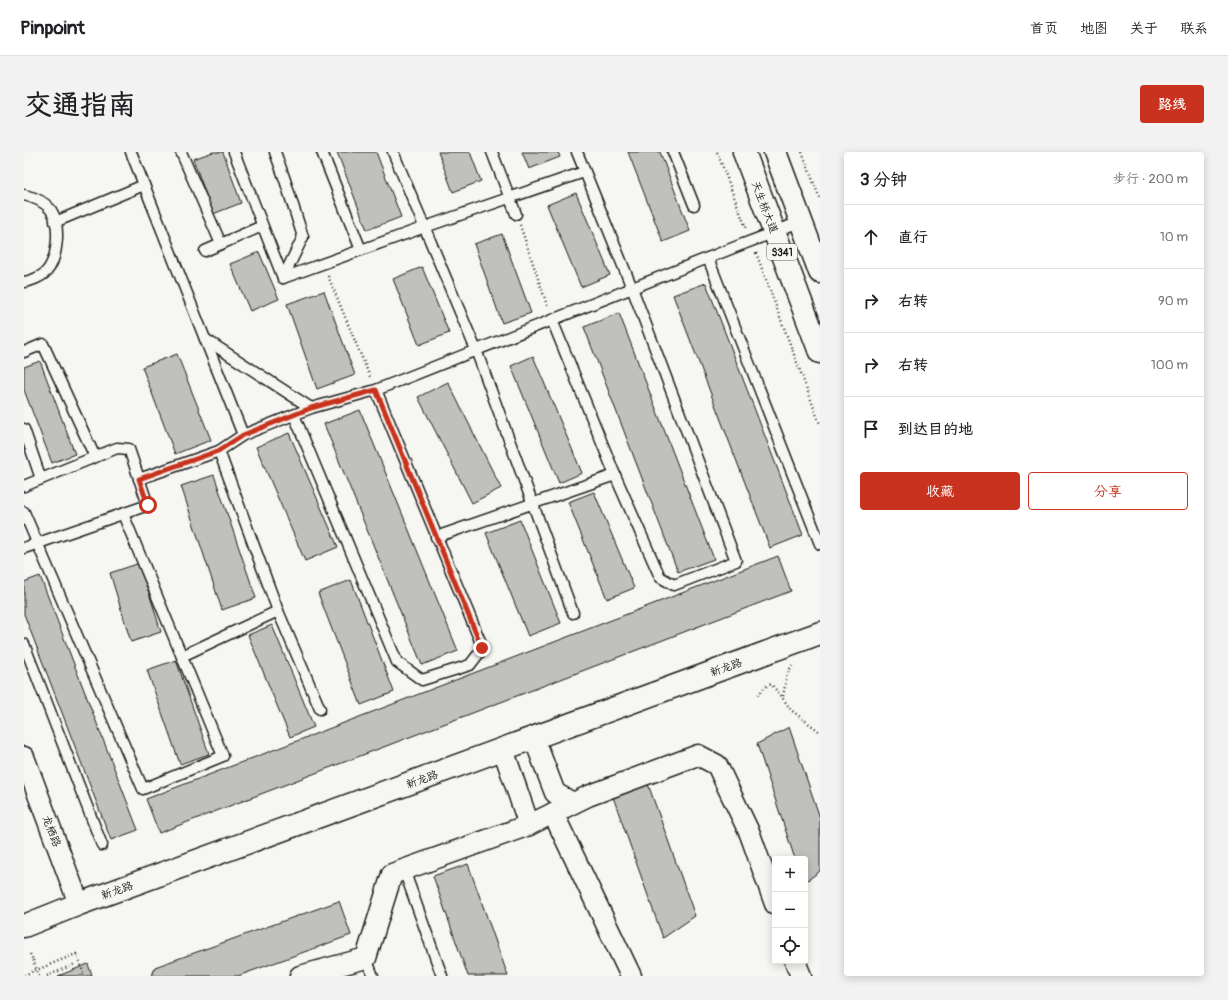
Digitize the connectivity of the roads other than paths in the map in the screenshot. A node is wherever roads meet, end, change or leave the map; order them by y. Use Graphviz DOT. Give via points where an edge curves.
graph roads {
  1 [pos="131,152"];
  2 [pos="181,152"];
  3 [pos="234,152"];
  4 [pos="275,152"];
  5 [pos="322,152"];
  6 [pos="393,152"];
  7 [pos="492,152"];
  8 [pos="577,152"];
  9 [pos="673,152"];
  10 [pos="744,152"];
  11 [pos="775,152"];
  12 [pos="584,172"];
  13 [pos="144,185"];
  14 [pos="24,195"];
  15 [pos="510,198"];
  16 [pos="694,205"];
  17 [pos="516,214"];
  18 [pos="801,221"];
  19 [pos="55,222"];
  20 [pos="262,226"];
  21 [pos="425,227"];
  22 [pos="775,232"];
  23 [pos="221,244"];
  24 [pos="361,250"];
  25 [pos="205,251"];
  26 [pos="708,258"];
  27 [pos="820,272"];
  28 [pos="283,278"];
  29 [pos="24,282"];
  30 [pos="632,288"];
  31 [pos="552,320"];
  32 [pos="205,339"];
  33 [pos="476,350"];
  34 [pos="24,352"];
  35 [pos="820,352"];
  36 [pos="376,390"];
  37 [pos="311,408"];
  38 [pos="294,414"];
  39 [pos="24,429"];
  40 [pos="243,435"];
  41 [pos="218,451"];
  42 [pos="95,457"];
  43 [pos="615,475"];
  44 [pos="41,479"];
  45 [pos="139,479"];
  46 [pos="24,486"];
  47 [pos="533,504"];
  48 [pos="24,512"];
  49 [pos="123,514"];
  50 [pos="436,537"];
  51 [pos="38,544"];
  52 [pos="820,544"];
  53 [pos="24,548"];
  54 [pos="278,611"];
  55 [pos="573,613"];
  56 [pos="820,633"];
  57 [pos="24,644"];
  58 [pos="182,656"];
  59 [pos="320,708"];
  60 [pos="534,738"];
  61 [pos="502,749"];
  62 [pos="24,758"];
  63 [pos="573,803"];
  64 [pos="553,813"];
  65 [pos="529,825"];
  66 [pos="102,845"];
  67 [pos="404,870"];
  68 [pos="772,896"];
  69 [pos="79,904"];
  70 [pos="24,926"];
  71 [pos="366,958"];
  72 [pos="796,964"];
  73 [pos="300,976"];
  74 [pos="373,976"];
  75 [pos="442,976"];
  76 [pos="631,976"];
  77 [pos="801,976"];
  1 -- 13 [label="lane"];
  2 -- 23 [label="lane"];
  3 -- 20 [label="lane"];
  4 -- 28 [label="lane" via="303,237"];
  5 -- 24 [label="lane"];
  6 -- 21 [label="lane"];
  7 -- 15 [label="lane"];
  8 -- 12 [label="lane"];
  9 -- 16 [label="lane"];
  10 -- 22 [label="street, 天生桥大道 / S341"];
  11 -- 18 [label="street, S341"];
  12 -- 15 [label="lane"];
  12 -- 30 [label="lane"];
  13 -- 19 [label="lane"];
  13 -- 32 [label="lane"];
  14 -- 19 [label="lane" via="44,204 51,211"];
  15 -- 17 [label="lane"];
  15 -- 21 [label="lane"];
  18 -- 22 [label="lane"];
  18 -- 27 [label="street, S341"];
  19 -- 29 [label="lane" via="57,236 52,263 45,273"];
  20 -- 23 [label="lane"];
  20 -- 28 [label="lane"];
  21 -- 24 [label="lane"];
  21 -- 33 [label="lane"];
  22 -- 26 [label="lane"];
  22 -- 35 [label="street, 天生桥大道 / S341"];
  23 -- 25 [label="lane"];
  24 -- 28 [label="lane"];
  26 -- 30 [label="lane"];
  26 -- 52 [label="lane"];
  30 -- 31 [label="lane"];
  30 -- 43 [label="lane" via="736,561 674,585 660,577"];
  31 -- 33 [label="lane"];
  31 -- 43 [label="lane"];
  32 -- 37 [label="lane"];
  32 -- 40 [label="lane"];
  33 -- 36 [label="lane"];
  33 -- 47 [label="lane"];
  34 -- 42 [label="lane" via="43,344"];
  36 -- 37 [label="lane"];
  36 -- 50 [label="lane"];
  37 -- 38 [label="lane"];
  38 -- 40 [label="lane"];
  38 -- 50 [label="lane" via="396,662 422,680 470,665 482,648"];
  39 -- 44 [label="lane"];
  40 -- 41 [label="lane"];
  41 -- 45 [label="lane"];
  41 -- 54 [label="lane"];
  42 -- 44 [label="lane"];
  42 -- 45 [label="lane" via="117,448 129,449"];
  43 -- 47 [label="lane"];
  44 -- 46 [label="lane"];
  45 -- 49 [label="lane" via="148,505"];
  47 -- 50 [label="lane"];
  47 -- 55 [label="lane"];
  48 -- 51 [label="lane"];
  49 -- 51 [label="lane"];
  49 -- 58 [label="lane"];
  51 -- 53 [label="lane"];
  51 -- 58 [label="lane" via="143,789 223,756"];
  54 -- 58 [label="lane"];
  54 -- 59 [label="lane"];
  56 -- 60 [label="street, 新龙路"];
  57 -- 66 [label="lane"];
  60 -- 61 [label="street, 新龙路"];
  60 -- 63 [label="street" via="555,793"];
  61 -- 65 [label="street"];
  61 -- 69 [label="street, 新龙路"];
  62 -- 69 [label="street, 龙栖路"];
  63 -- 64 [label="street"];
  63 -- 68 [label="street" via="698,754 717,765 750,834"];
  64 -- 65 [label="street"];
  64 -- 76 [label="street"];
  65 -- 67 [label="street"];
  67 -- 71 [label="street" via="392,874"];
  67 -- 75 [label="lane"];
  69 -- 70 [label="street, 新龙路"];
  71 -- 73 [label="street"];
  71 -- 74 [label="lane"];
  72 -- 77 [label="street"];
}
